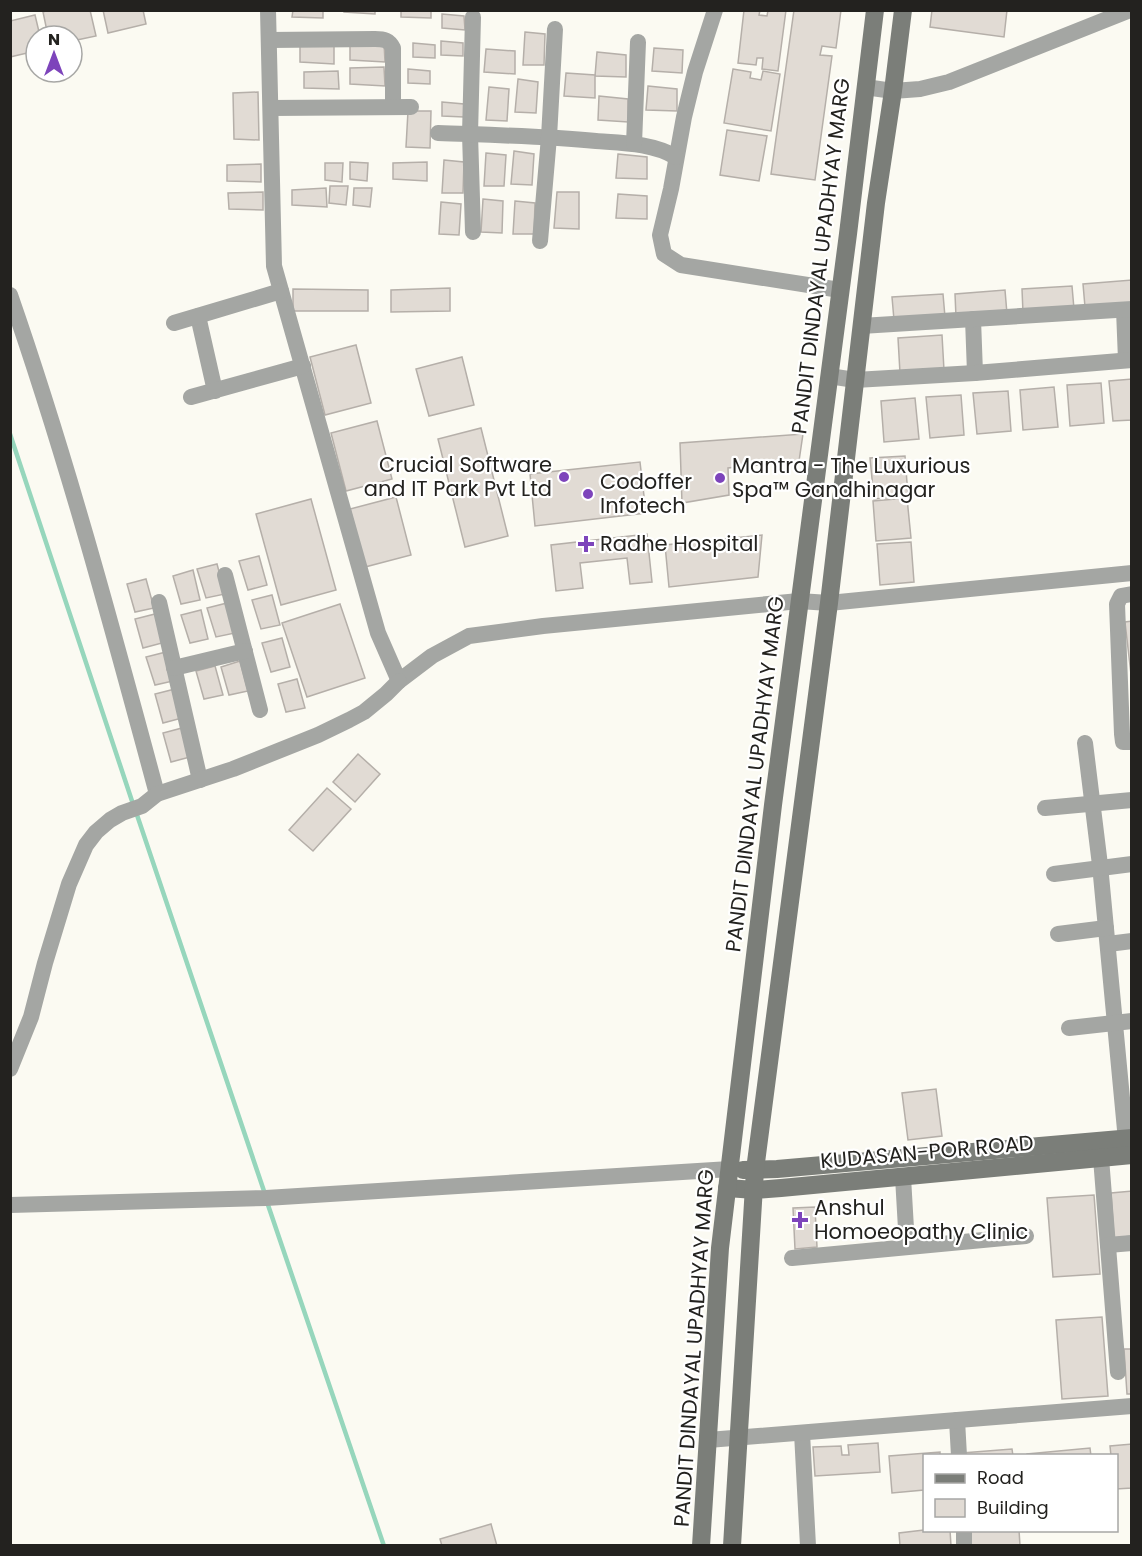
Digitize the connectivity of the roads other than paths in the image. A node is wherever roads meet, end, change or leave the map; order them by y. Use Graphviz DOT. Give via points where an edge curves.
graph roads {
  1 [pos="268,10"];
  2 [pos="715,10"];
  3 [pos="875,10"];
  4 [pos="903,10"];
  5 [pos="1130,10"];
  6 [pos="473,16"];
  7 [pos="555,29"];
  8 [pos="269,40"];
  9 [pos="638,42"];
  10 [pos="865,87"];
  11 [pos="893,91"];
  12 [pos="393,107"];
  13 [pos="411,107"];
  14 [pos="271,108"];
  15 [pos="438,132"];
  16 [pos="470,134"];
  17 [pos="549,137"];
  18 [pos="634,144"];
  19 [pos="676,157"];
  20 [pos="473,232"];
  21 [pos="540,241"];
  22 [pos="840,290"];
  23 [pos="281,291"];
  24 [pos="10,295"];
  25 [pos="1128,309"];
  26 [pos="198,316"];
  27 [pos="973,319"];
  28 [pos="174,323"];
  29 [pos="861,327"];
  30 [pos="1129,360"];
  31 [pos="303,366"];
  32 [pos="975,373"];
  33 [pos="829,376"];
  34 [pos="855,381"];
  35 [pos="215,391"];
  36 [pos="191,398"];
  37 [pos="1131,573"];
  38 [pos="225,575"];
  39 [pos="1131,594"];
  40 [pos="799,601"];
  41 [pos="159,602"];
  42 [pos="829,603"];
  43 [pos="244,651"];
  44 [pos="174,668"];
  45 [pos="399,681"];
  46 [pos="260,710"];
  47 [pos="1131,742"];
  48 [pos="1085,743"];
  49 [pos="200,780"];
  50 [pos="157,794"];
  51 [pos="1131,800"];
  52 [pos="1092,804"];
  53 [pos="1045,808"];
  54 [pos="1131,864"];
  55 [pos="1100,868"];
  56 [pos="1054,874"];
  57 [pos="1058,934"];
  58 [pos="1107,936"];
  59 [pos="1131,941"];
  60 [pos="1123,1022"];
  61 [pos="1069,1028"];
  62 [pos="10,1069"];
  63 [pos="1129,1147"];
  64 [pos="1101,1158"];
  65 [pos="730,1169"];
  66 [pos="755,1170"];
  67 [pos="903,1177"];
  68 [pos="727,1188"];
  69 [pos="754,1190"];
  70 [pos="10,1205"];
  71 [pos="1026,1236"];
  72 [pos="1131,1243"];
  73 [pos="1108,1245"];
  74 [pos="907,1246"];
  75 [pos="792,1258"];
  76 [pos="1118,1372"];
  77 [pos="1131,1406"];
  78 [pos="957,1420"];
  79 [pos="802,1433"];
  80 [pos="738,1438"];
  81 [pos="708,1440"];
  82 [pos="959,1454"];
  83 [pos="701,1545"];
  84 [pos="732,1545"];
  85 [pos="808,1545"];
  1 -- 8 [label="street"];
  2 -- 19 [label="street" via="692,83"];
  3 -- 10 [label="street, PANDIT DINDAYAL UPADHYAY MARG"];
  4 -- 11 [label="street"];
  5 -- 11 [label="street" via="949,82"];
  6 -- 16 [label="street"];
  7 -- 17 [label="street"];
  8 -- 12 [label="street" via="390,42"];
  8 -- 14 [label="street"];
  9 -- 18 [label="street"];
  10 -- 11 [label="street"];
  10 -- 22 [label="street, PANDIT DINDAYAL UPADHYAY MARG"];
  11 -- 29 [label="street"];
  12 -- 13 [label="street"];
  12 -- 14 [label="street"];
  14 -- 23 [label="street" via="274,266"];
  15 -- 16 [label="street"];
  16 -- 17 [label="street"];
  16 -- 20 [label="street"];
  17 -- 18 [label="street"];
  17 -- 21 [label="street"];
  18 -- 19 [label="street"];
  19 -- 22 [label="street" via="660,235 664,254 681,265"];
  22 -- 33 [label="street, PANDIT DINDAYAL UPADHYAY MARG"];
  23 -- 26 [label="street"];
  23 -- 31 [label="street"];
  24 -- 50 [label="street" via="78,510"];
  25 -- 27 [label="street"];
  25 -- 30 [label="street"];
  26 -- 28 [label="street"];
  26 -- 35 [label="street"];
  27 -- 29 [label="street"];
  27 -- 32 [label="street"];
  29 -- 34 [label="street"];
  30 -- 32 [label="street"];
  31 -- 35 [label="street"];
  31 -- 45 [label="street" via="378,633"];
  32 -- 34 [label="street"];
  33 -- 34 [label="street"];
  33 -- 40 [label="street, PANDIT DINDAYAL UPADHYAY MARG"];
  34 -- 42 [label="street"];
  35 -- 36 [label="street"];
  37 -- 42 [label="street"];
  38 -- 43 [label="street"];
  39 -- 47 [label="street" via="1121,597 1117,604 1122,734 1124,742"];
  40 -- 42 [label="street"];
  40 -- 45 [label="street" via="469,636 432,656"];
  40 -- 65 [label="street, PANDIT DINDAYAL UPADHYAY MARG"];
  41 -- 44 [label="street"];
  42 -- 66 [label="street"];
  43 -- 44 [label="street"];
  43 -- 46 [label="street"];
  44 -- 49 [label="street"];
  45 -- 49 [label="street" via="349,720"];
  48 -- 52 [label="street"];
  49 -- 50 [label="street"];
  50 -- 62 [label="street" via="142,806 110,820 86,845 69,884 31,1017"];
  51 -- 52 [label="street"];
  52 -- 53 [label="street"];
  52 -- 55 [label="street"];
  54 -- 55 [label="street"];
  55 -- 56 [label="street"];
  55 -- 58 [label="street"];
  57 -- 58 [label="street"];
  58 -- 59 [label="street"];
  58 -- 60 [label="street"];
  60 -- 61 [label="street"];
  60 -- 63 [label="street"];
  63 -- 64 [label="street, KUDASAN-POR ROAD"];
  63 -- 66 [label="street, KUDASAN-POR ROAD"];
  64 -- 67 [label="street, KUDASAN-POR ROAD"];
  64 -- 73 [label="street"];
  65 -- 66 [label="street, KUDASAN-POR ROAD"];
  65 -- 68 [label="street, PANDIT DINDAYAL UPADHYAY MARG"];
  65 -- 70 [label="street" via="266,1198"];
  66 -- 69 [label="street"];
  67 -- 69 [label="street, KUDASAN-POR ROAD"];
  67 -- 74 [label="street"];
  68 -- 69 [label="street, KUDASAN-POR ROAD"];
  68 -- 81 [label="street, PANDIT DINDAYAL UPADHYAY MARG"];
  69 -- 80 [label="street"];
  71 -- 74 [label="street"];
  72 -- 73 [label="street"];
  73 -- 76 [label="street"];
  74 -- 75 [label="street"];
  77 -- 78 [label="street"];
  78 -- 79 [label="street"];
  78 -- 82 [label="street"];
  79 -- 80 [label="street"];
  79 -- 85 [label="street"];
  80 -- 81 [label="street"];
  80 -- 84 [label="street"];
  81 -- 83 [label="street, PANDIT DINDAYAL UPADHYAY MARG"];
}
